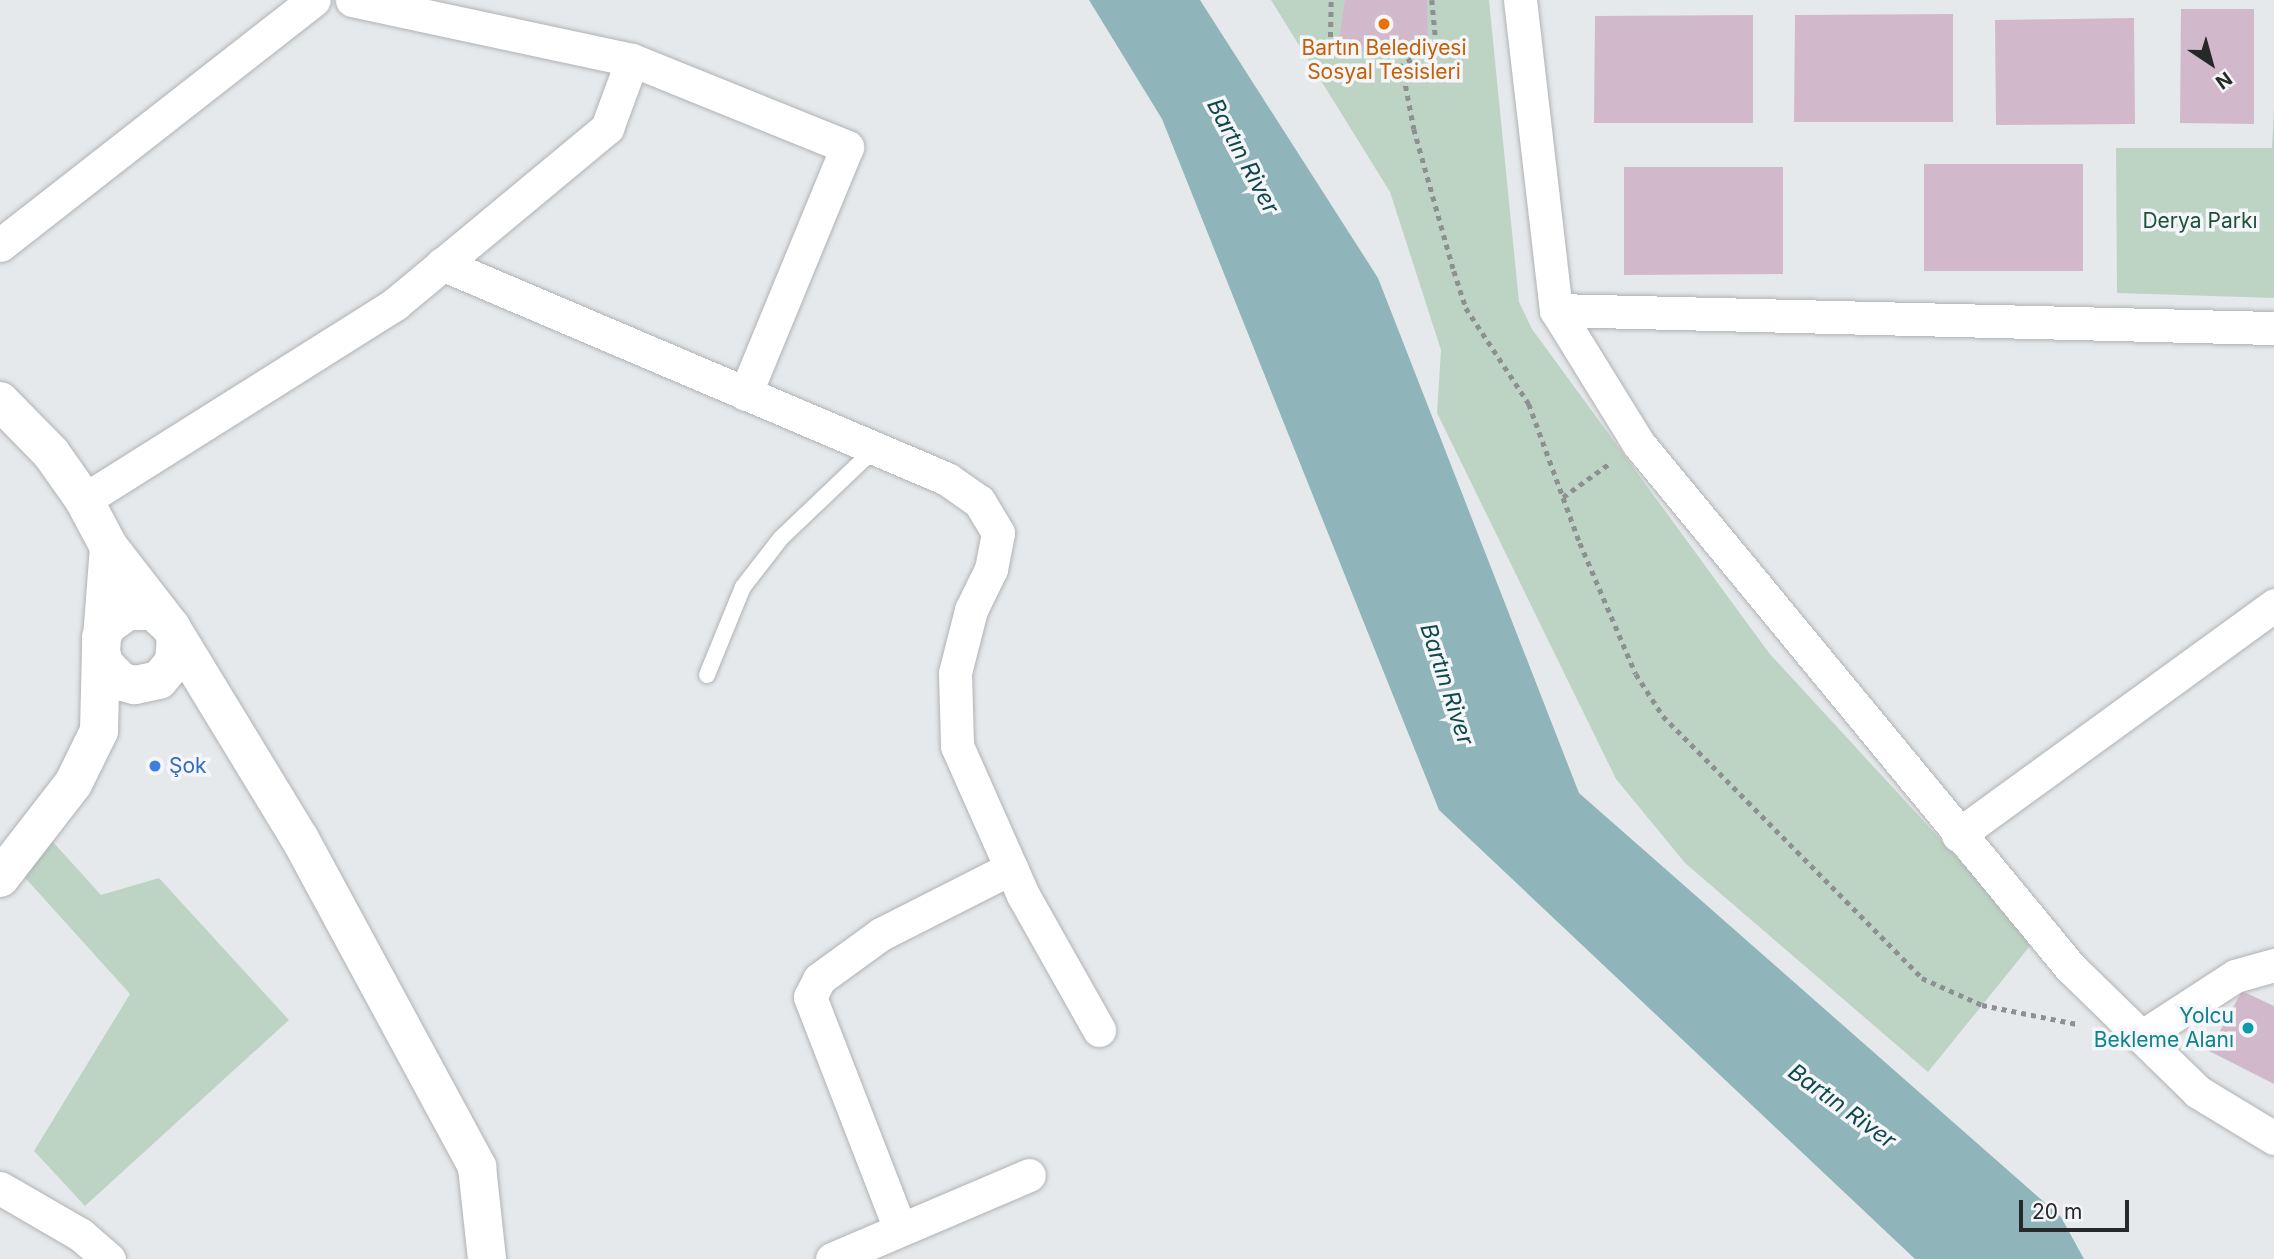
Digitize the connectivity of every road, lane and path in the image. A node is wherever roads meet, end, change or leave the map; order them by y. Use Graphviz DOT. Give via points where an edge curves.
graph roads {
  1 [pos="314,0"];
  2 [pos="352,0"];
  3 [pos="1331,0"];
  4 [pos="1432,0"];
  5 [pos="1520,0"];
  6 [pos="1330,47"];
  7 [pos="632,60"];
  8 [pos="0,244"];
  9 [pos="442,264"];
  10 [pos="1556,310"];
  11 [pos="2274,328"];
  12 [pos="745,394"];
  13 [pos="0,401"];
  14 [pos="1639,443"];
  15 [pos="870,447"];
  16 [pos="1563,498"];
  17 [pos="84,500"];
  18 [pos="109,547"];
  19 [pos="2274,605"];
  20 [pos="172,627"];
  21 [pos="101,651"];
  22 [pos="707,675"];
  23 [pos="1958,835"];
  24 [pos="1011,868"];
  25 [pos="0,878"];
  26 [pos="2274,965"];
  27 [pos="1099,1030"];
  28 [pos="2141,1037"];
  29 [pos="2272,1134"];
  30 [pos="1029,1175"];
  31 [pos="0,1188"];
  32 [pos="900,1229"];
  33 [pos="479,1256"];
  34 [pos="109,1259"];
  35 [pos="832,1259"];
  1 -- 8 [label="street"];
  2 -- 7 [label="street"];
  3 -- 6 [label="path"];
  4 -- 16 [label="path" via="1436,41 1402,66 1414,129 1466,308 1529,404"];
  5 -- 10 [label="street"];
  7 -- 9 [label="street" via="607,128"];
  7 -- 12 [label="street" via="847,147"];
  9 -- 12 [label="street"];
  9 -- 17 [label="street" via="395,304"];
  10 -- 11 [label="street"];
  10 -- 14 [label="street"];
  12 -- 15 [label="street"];
  13 -- 17 [label="street" via="51,453"];
  14 -- 16 [label="path"];
  14 -- 23 [label="street"];
  15 -- 22 [label="lane" via="864,459 781,538 743,587"];
  15 -- 24 [label="street" via="947,479 979,501 998,533 955,673 957,746"];
  16 -- 28 [label="path" via="1636,674 1663,716 1922,978 1982,1005"];
  17 -- 18 [label="street"];
  18 -- 20 [label="street"];
  18 -- 21 [label="street"];
  19 -- 23 [label="street"];
  20 -- 21 [label="street" via="153,611 128,611 107,626"];
  20 -- 21 [label="street" via="174,662 159,680 148,684 122,682 104,664"];
  20 -- 33 [label="street" via="300,839 477,1167"];
  21 -- 25 [label="street" via="99,731 73,784"];
  23 -- 28 [label="street" via="2070,967"];
  24 -- 27 [label="street"];
  24 -- 32 [label="street" via="881,934 819,979 810,997"];
  26 -- 28 [label="street" via="2235,976"];
  28 -- 29 [label="street" via="2198,1092"];
  30 -- 32 [label="street"];
  31 -- 34 [label="street" via="81,1235"];
  32 -- 35 [label="street"];
}
